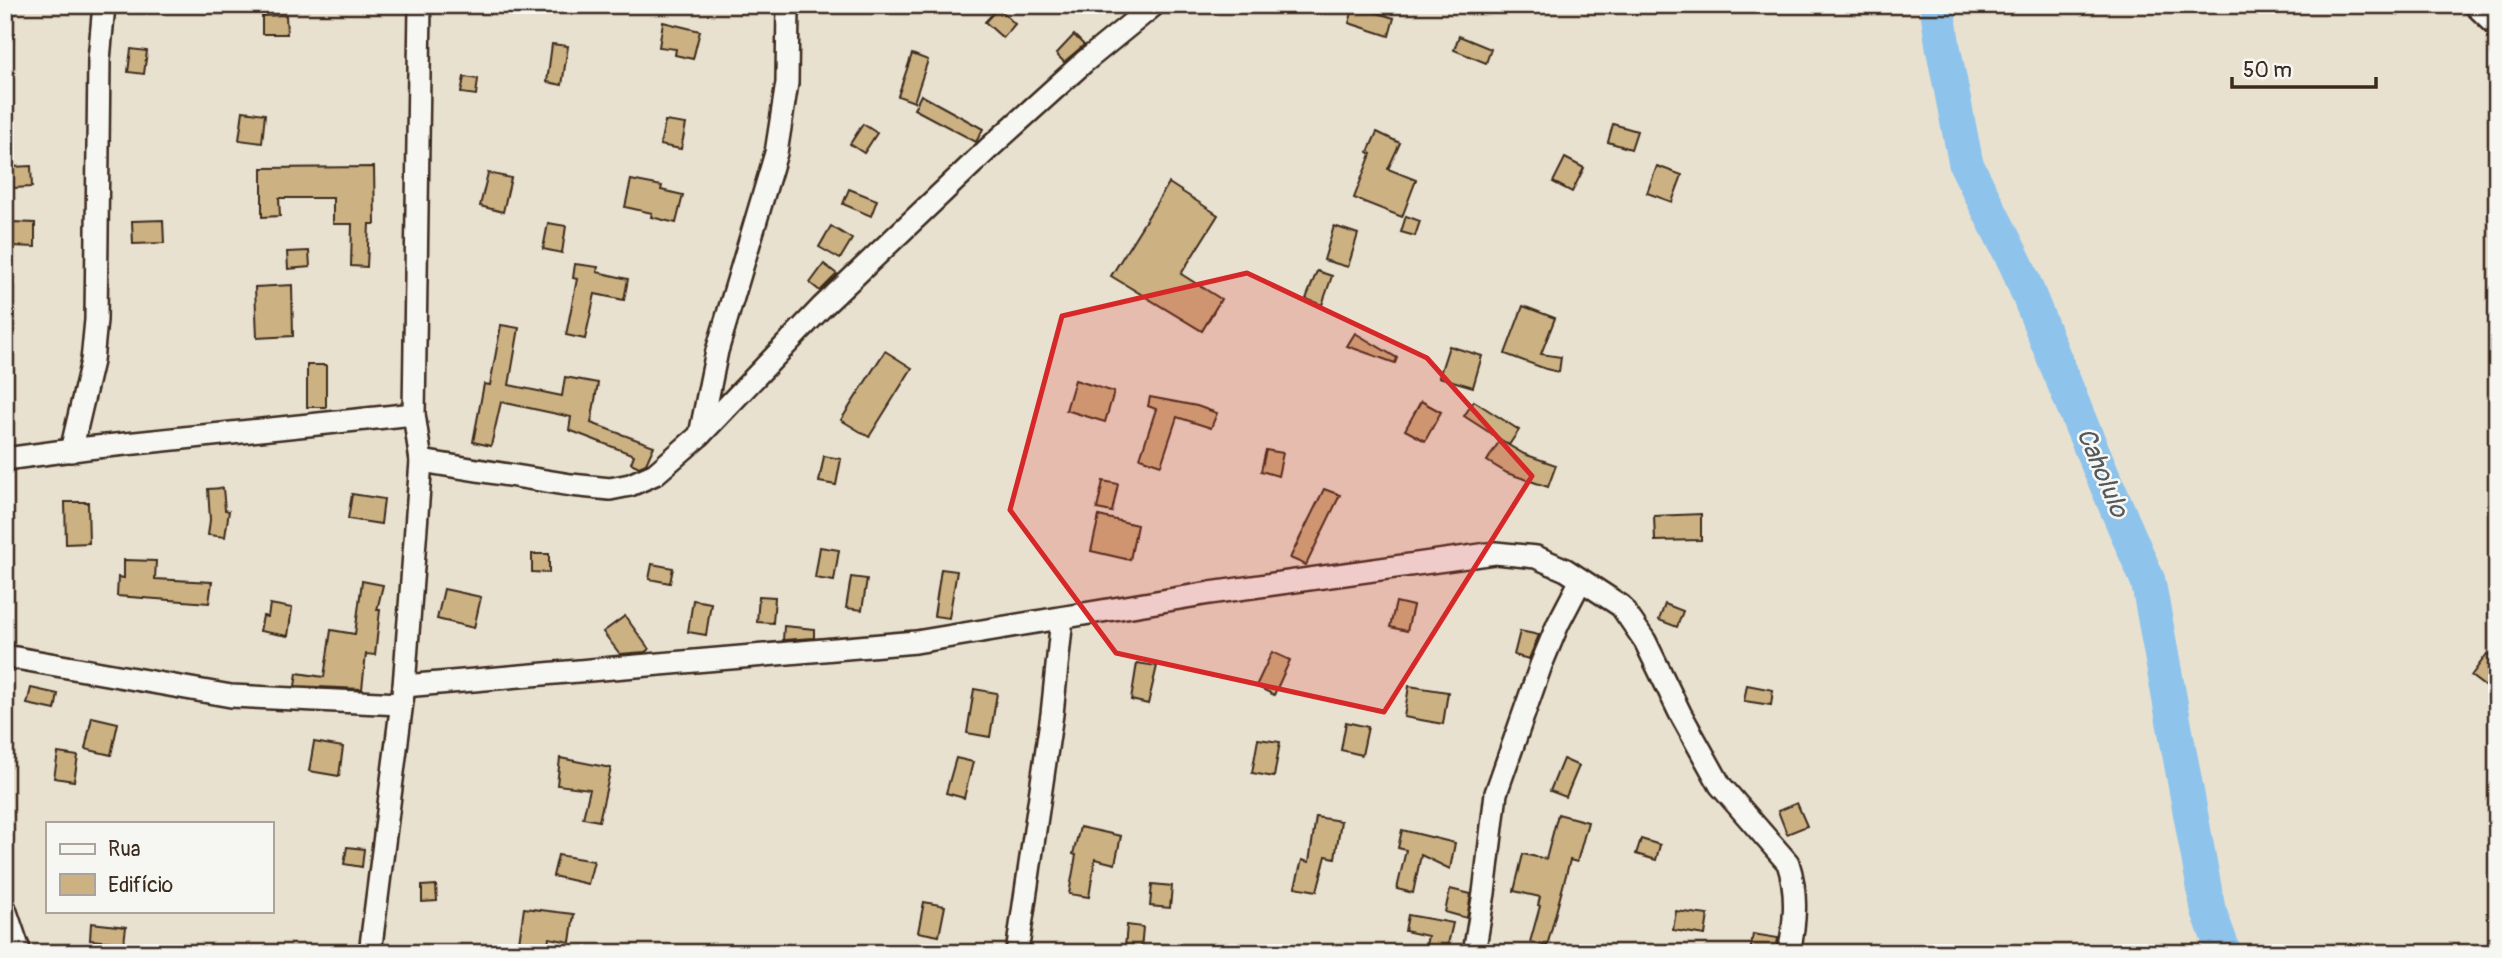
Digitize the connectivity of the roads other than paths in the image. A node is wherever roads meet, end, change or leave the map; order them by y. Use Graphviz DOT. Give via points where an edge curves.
graph roads {
  1 [pos="103,5"];
  2 [pos="420,5"];
  3 [pos="788,5"];
  4 [pos="1154,5"];
  5 [pos="2474,5"];
  6 [pos="2497,26"];
  7 [pos="414,414"];
  8 [pos="700,435"];
  9 [pos="71,450"];
  10 [pos="5,459"];
  11 [pos="421,461"];
  12 [pos="1581,580"];
  13 [pos="1062,618"];
  14 [pos="5,656"];
  15 [pos="402,695"];
  16 [pos="5,909"];
  17 [pos="20,953"];
  18 [pos="370,953"];
  19 [pos="1017,953"];
  20 [pos="1474,953"];
  21 [pos="1789,953"];
  1 -- 9 [label="street" via="96,320 92,361"];
  2 -- 7 [label="street"];
  3 -- 8 [label="street" via="787,83 776,153 717,351"];
  4 -- 8 [label="street" via="988,149 822,307"];
  5 -- 6 [label="street"];
  7 -- 9 [label="street"];
  7 -- 11 [label="street"];
  8 -- 11 [label="street" via="655,474 610,489"];
  9 -- 10 [label="street"];
  11 -- 15 [label="street"];
  12 -- 13 [label="street" via="1536,556 1496,553"];
  12 -- 20 [label="street" via="1554,634 1496,793"];
  12 -- 21 [label="street" via="1621,606 1646,641 1720,785 1788,863 1795,895"];
  13 -- 15 [label="street" via="916,642"];
  13 -- 19 [label="street"];
  14 -- 15 [label="street" via="231,696"];
  15 -- 18 [label="street"];
  16 -- 17 [label="street"];
}
